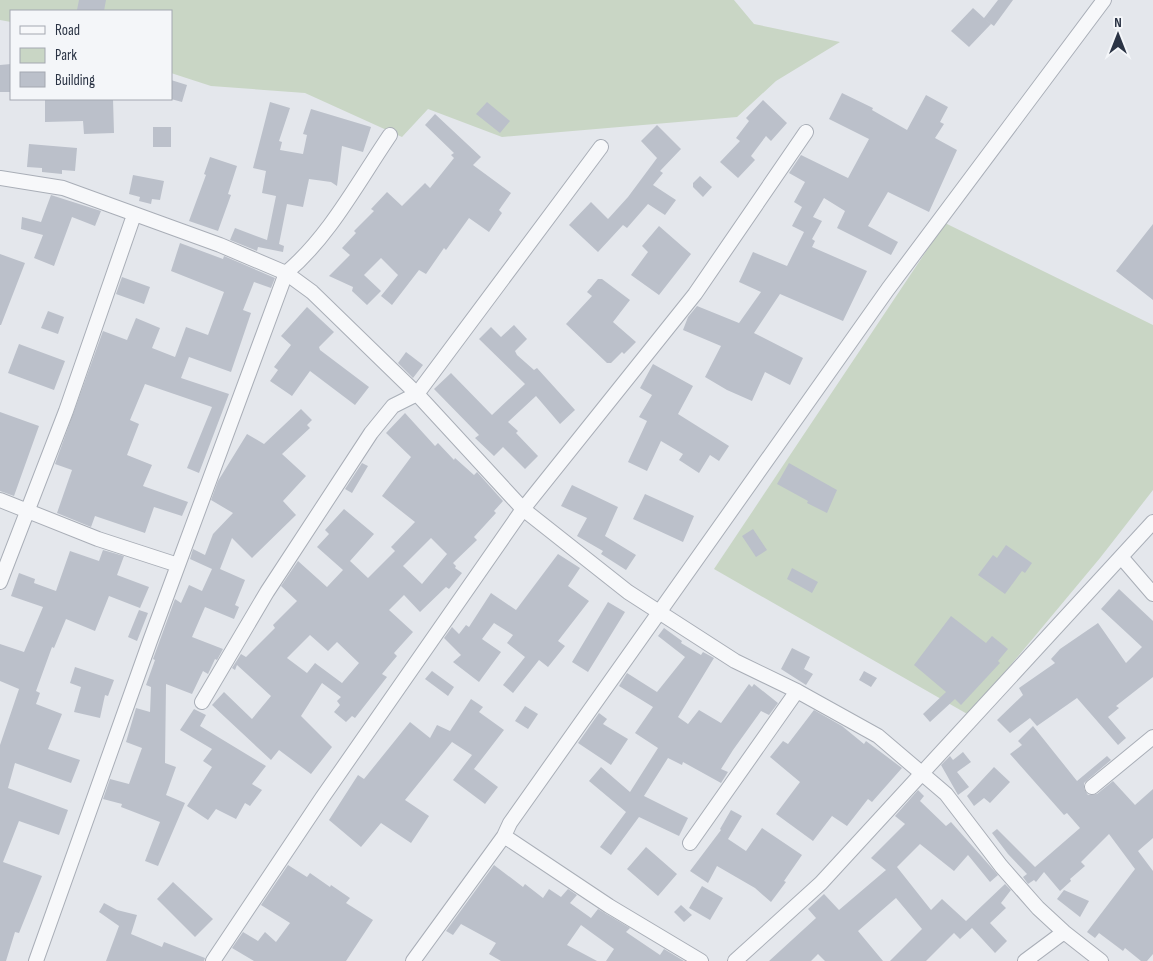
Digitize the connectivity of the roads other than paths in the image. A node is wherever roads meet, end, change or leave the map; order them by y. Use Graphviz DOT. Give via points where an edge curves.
graph roads {
  1 [pos="1104,0"];
  2 [pos="806,132"];
  3 [pos="390,135"];
  4 [pos="601,147"];
  5 [pos="0,178"];
  6 [pos="134,216"];
  7 [pos="286,273"];
  8 [pos="416,394"];
  9 [pos="0,500"];
  10 [pos="523,509"];
  11 [pos="29,511"];
  12 [pos="1153,522"];
  13 [pos="1122,558"];
  14 [pos="178,565"];
  15 [pos="0,582"];
  16 [pos="1153,594"];
  17 [pos="658,611"];
  18 [pos="798,691"];
  19 [pos="202,702"];
  20 [pos="1153,737"];
  21 [pos="923,773"];
  22 [pos="1092,786"];
  23 [pos="504,836"];
  24 [pos="690,843"];
  25 [pos="1064,932"];
  26 [pos="36,961"];
  27 [pos="213,961"];
  28 [pos="413,961"];
  29 [pos="701,961"];
  30 [pos="735,961"];
  31 [pos="1025,961"];
  32 [pos="1102,961"];
  1 -- 17 [label="street" via="888,289"];
  2 -- 10 [label="street" via="695,294"];
  3 -- 7 [label="street" via="306,257"];
  4 -- 8 [label="street"];
  5 -- 6 [label="street" via="63,188"];
  6 -- 7 [label="street" via="220,245"];
  6 -- 11 [label="street"];
  7 -- 8 [label="street" via="312,292"];
  7 -- 14 [label="street"];
  8 -- 10 [label="street"];
  8 -- 19 [label="street" via="393,406 371,432 267,592"];
  9 -- 11 [label="street"];
  10 -- 17 [label="street" via="628,592"];
  10 -- 27 [label="street"];
  11 -- 14 [label="street" via="98,539"];
  11 -- 15 [label="street"];
  12 -- 13 [label="street"];
  13 -- 16 [label="street"];
  13 -- 21 [label="street"];
  14 -- 26 [label="street"];
  17 -- 18 [label="street" via="735,661"];
  17 -- 23 [label="street"];
  18 -- 21 [label="street" via="878,736"];
  18 -- 24 [label="street"];
  20 -- 22 [label="street"];
  21 -- 25 [label="street" via="946,794 1001,866"];
  21 -- 30 [label="street" via="821,883"];
  23 -- 28 [label="street"];
  23 -- 29 [label="street"];
  25 -- 31 [label="street"];
  25 -- 32 [label="street"];
}
